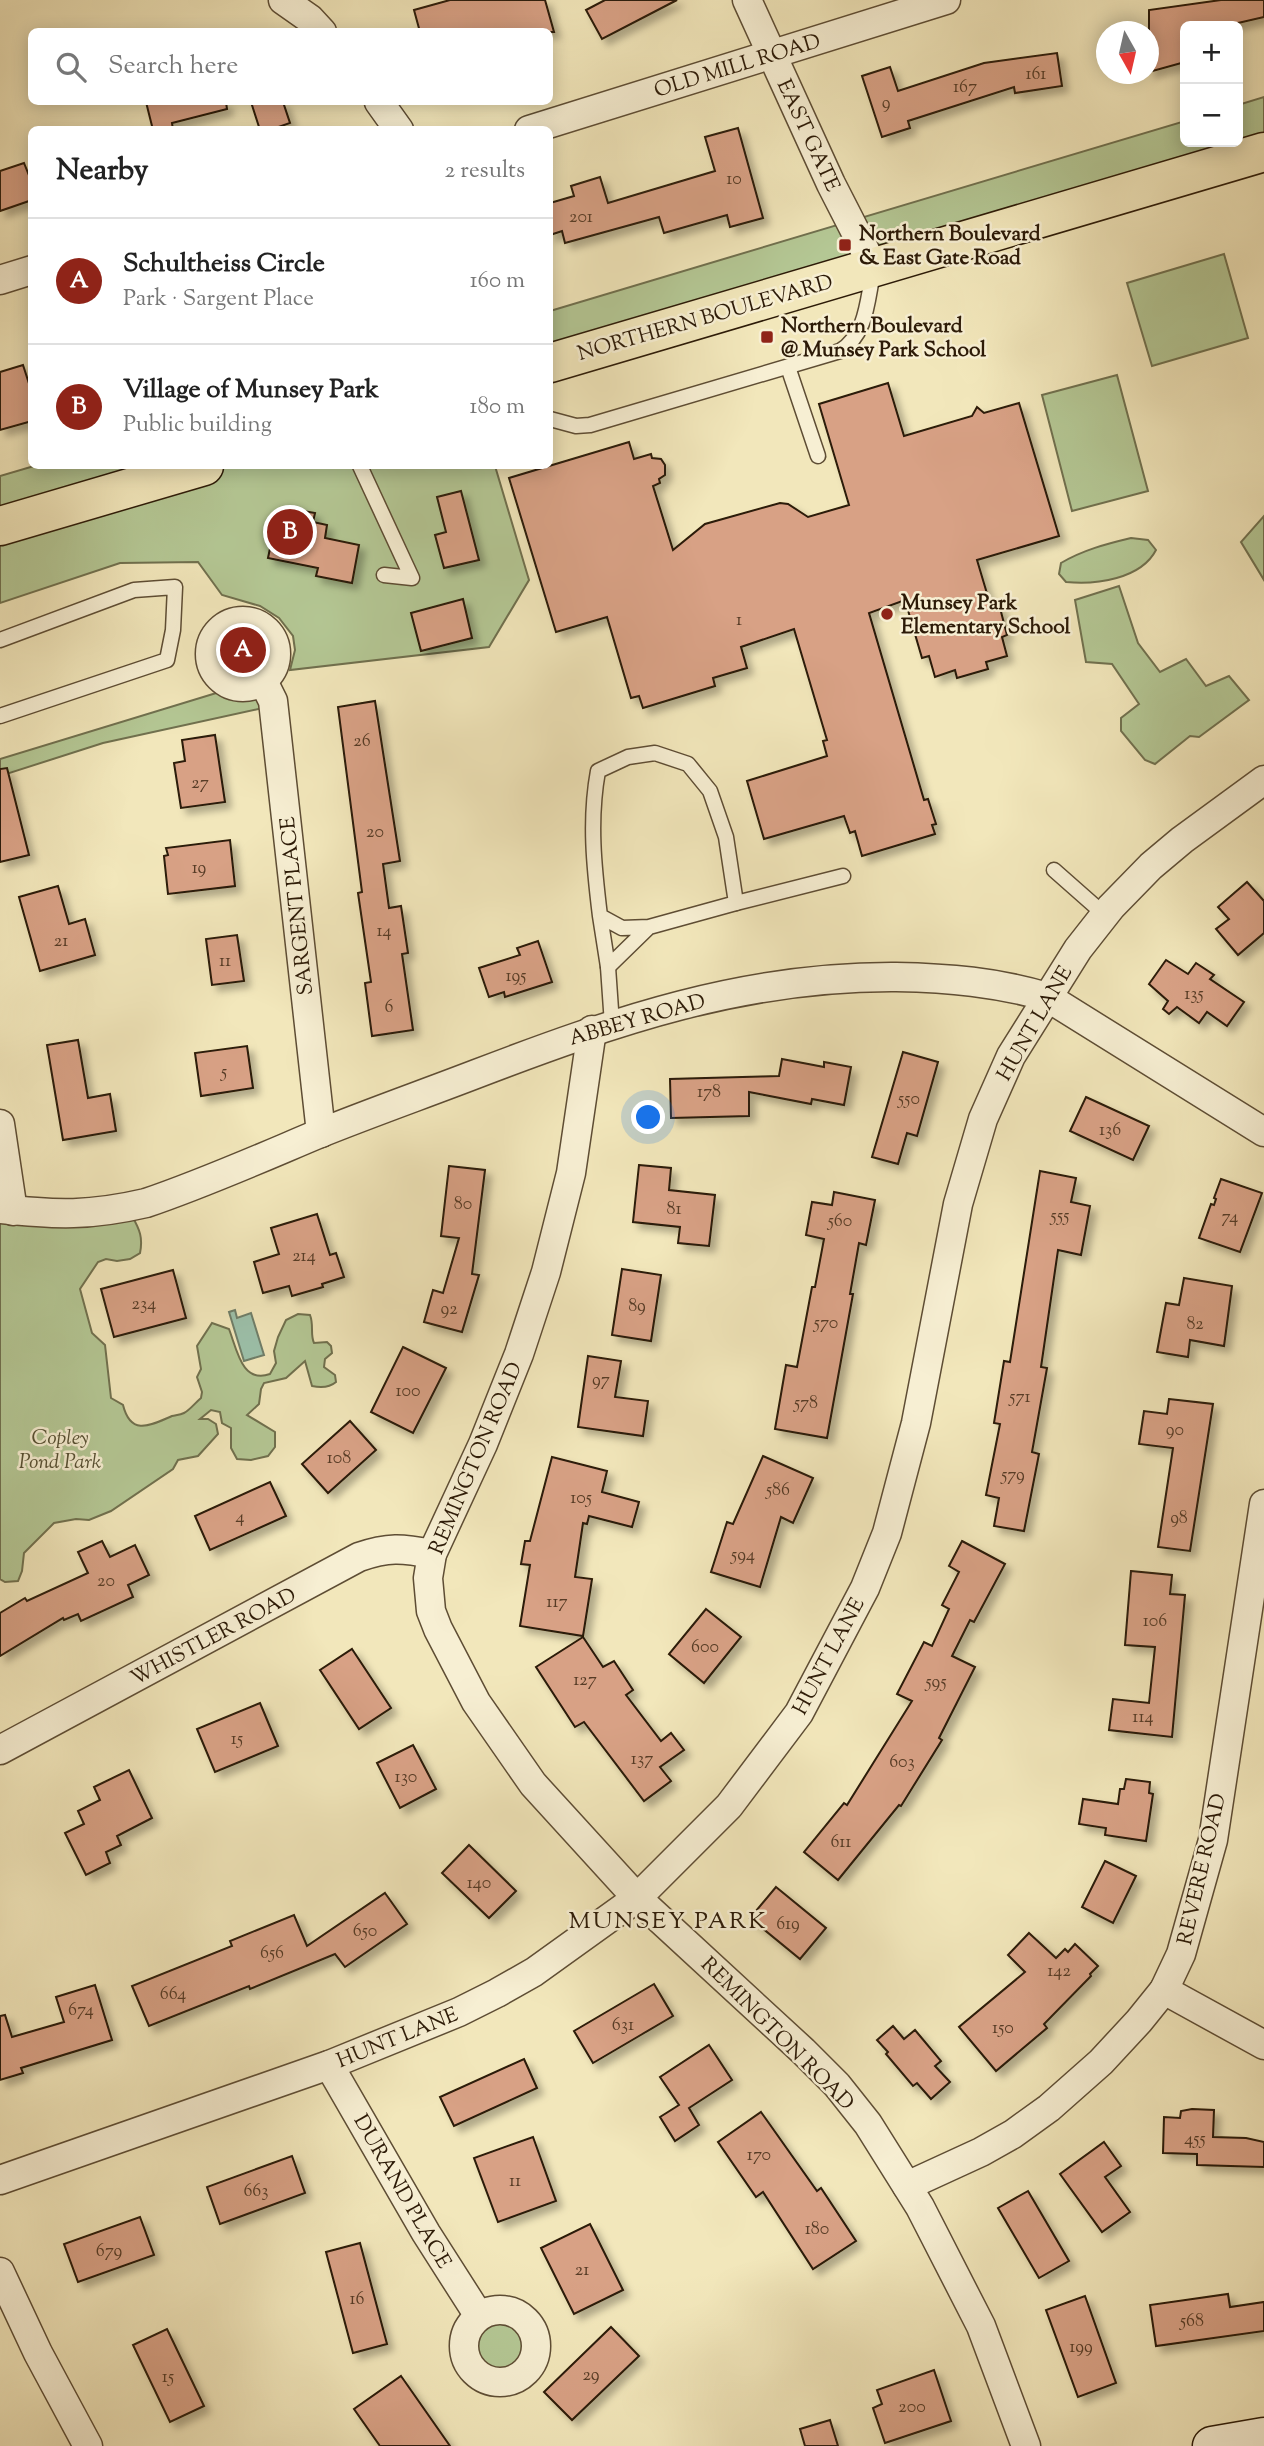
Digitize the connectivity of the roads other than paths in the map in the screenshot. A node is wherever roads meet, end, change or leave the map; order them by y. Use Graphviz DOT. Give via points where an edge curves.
graph roads {
  1 [pos="283,0"];
  2 [pos="747,0"];
  3 [pos="946,0"];
  4 [pos="318,28"];
  5 [pos="772,54"];
  6 [pos="381,105"];
  7 [pos="396,126"];
  8 [pos="542,126"];
  9 [pos="1264,152"];
  10 [pos="874,268"];
  11 [pos="28,271"];
  12 [pos="0,279"];
  13 [pos="553,362"];
  14 [pos="788,367"];
  15 [pos="553,420"];
  16 [pos="818,456"];
  17 [pos="194,469"];
  18 [pos="361,469"];
  19 [pos="0,526"];
  20 [pos="384,575"];
  21 [pos="0,640"];
  22 [pos="260,683"];
  23 [pos="0,716"];
  24 [pos="1264,780"];
  25 [pos="1054,870"];
  26 [pos="843,876"];
  27 [pos="736,903"];
  28 [pos="1105,915"];
  29 [pos="600,916"];
  30 [pos="649,927"];
  31 [pos="608,967"];
  32 [pos="1047,997"];
  33 [pos="602,1027"];
  34 [pos="0,1125"];
  35 [pos="1264,1132"];
  36 [pos="321,1133"];
  37 [pos="7,1210"];
  38 [pos="1264,1504"];
  39 [pos="432,1553"];
  40 [pos="0,1750"];
  41 [pos="638,1898"];
  42 [pos="1164,1990"];
  43 [pos="1264,2045"];
  44 [pos="329,2065"];
  45 [pos="0,2180"];
  46 [pos="907,2186"];
  47 [pos="0,2272"];
  48 [pos="479,2316"];
  49 [pos="1264,2437"];
  50 [pos="88,2446"];
  51 [pos="1026,2446"];
  52 [pos="1212,2446"];
  1 -- 4 [label="street"];
  2 -- 5 [label="street, EAST GATE"];
  3 -- 5 [label="street, OLD MILL ROAD"];
  5 -- 8 [label="street, OLD MILL ROAD"];
  5 -- 10 [label="street, EAST GATE"];
  6 -- 7 [label="street"];
  9 -- 10 [label="main road, NORTHERN BOULEVARD"];
  10 -- 13 [label="main road, NORTHERN BOULEVARD"];
  10 -- 14 [label="lane" via="855,339 830,355"];
  11 -- 12 [label="street"];
  14 -- 15 [label="lane" via="590,425"];
  14 -- 16 [label="lane"];
  17 -- 19 [label="main road"];
  18 -- 20 [label="lane" via="412,578"];
  21 -- 23 [label="lane" via="134,590 175,587 167,660"];
  22 -- 36 [label="street, SARGENT PLACE" via="273,702"];
  24 -- 28 [label="street, HUNT LANE" via="1182,840"];
  25 -- 28 [label="lane"];
  26 -- 27 [label="lane"];
  27 -- 29 [label="lane" via="726,837 710,791 688,764 655,753 628,757 598,771 593,851"];
  27 -- 30 [label="lane"];
  28 -- 32 [label="street, HUNT LANE"];
  29 -- 30 [label="lane" via="622,928"];
  29 -- 31 [label="lane"];
  30 -- 31 [label="lane"];
  31 -- 33 [label="lane"];
  32 -- 33 [label="street, ABBEY ROAD" via="1014,987 948,979 845,978 736,992"];
  32 -- 35 [label="street, ABBEY ROAD"];
  32 -- 41 [label="street, HUNT LANE" via="1011,1056 971,1156 916,1423 887,1533 865,1588 799,1713 729,1806"];
  33 -- 36 [label="street, ABBEY ROAD"];
  33 -- 39 [label="street, REMINGTON ROAD" via="546,1272 488,1431"];
  34 -- 37 [label="street"];
  36 -- 37 [label="street, ABBEY ROAD" via="146,1203 99,1213"];
  38 -- 42 [label="street, REVERE ROAD" via="1213,1840 1181,1954"];
  39 -- 40 [label="street, WHISTLER ROAD" via="392,1548 359,1557"];
  39 -- 41 [label="street, REMINGTON ROAD" via="428,1578 431,1611 475,1702 533,1784"];
  41 -- 44 [label="street, HUNT LANE" via="497,1993"];
  41 -- 46 [label="street, REMINGTON ROAD" via="837,2085"];
  42 -- 43 [label="street"];
  42 -- 46 [label="street, REVERE ROAD" via="1101,2062 1049,2108 1013,2134"];
  44 -- 45 [label="street, HUNT LANE"];
  44 -- 48 [label="street, DURAND PLACE"];
  46 -- 51 [label="street, REMINGTON ROAD" via="981,2326"];
  47 -- 50 [label="street"];
  49 -- 52 [label="street"];
}
